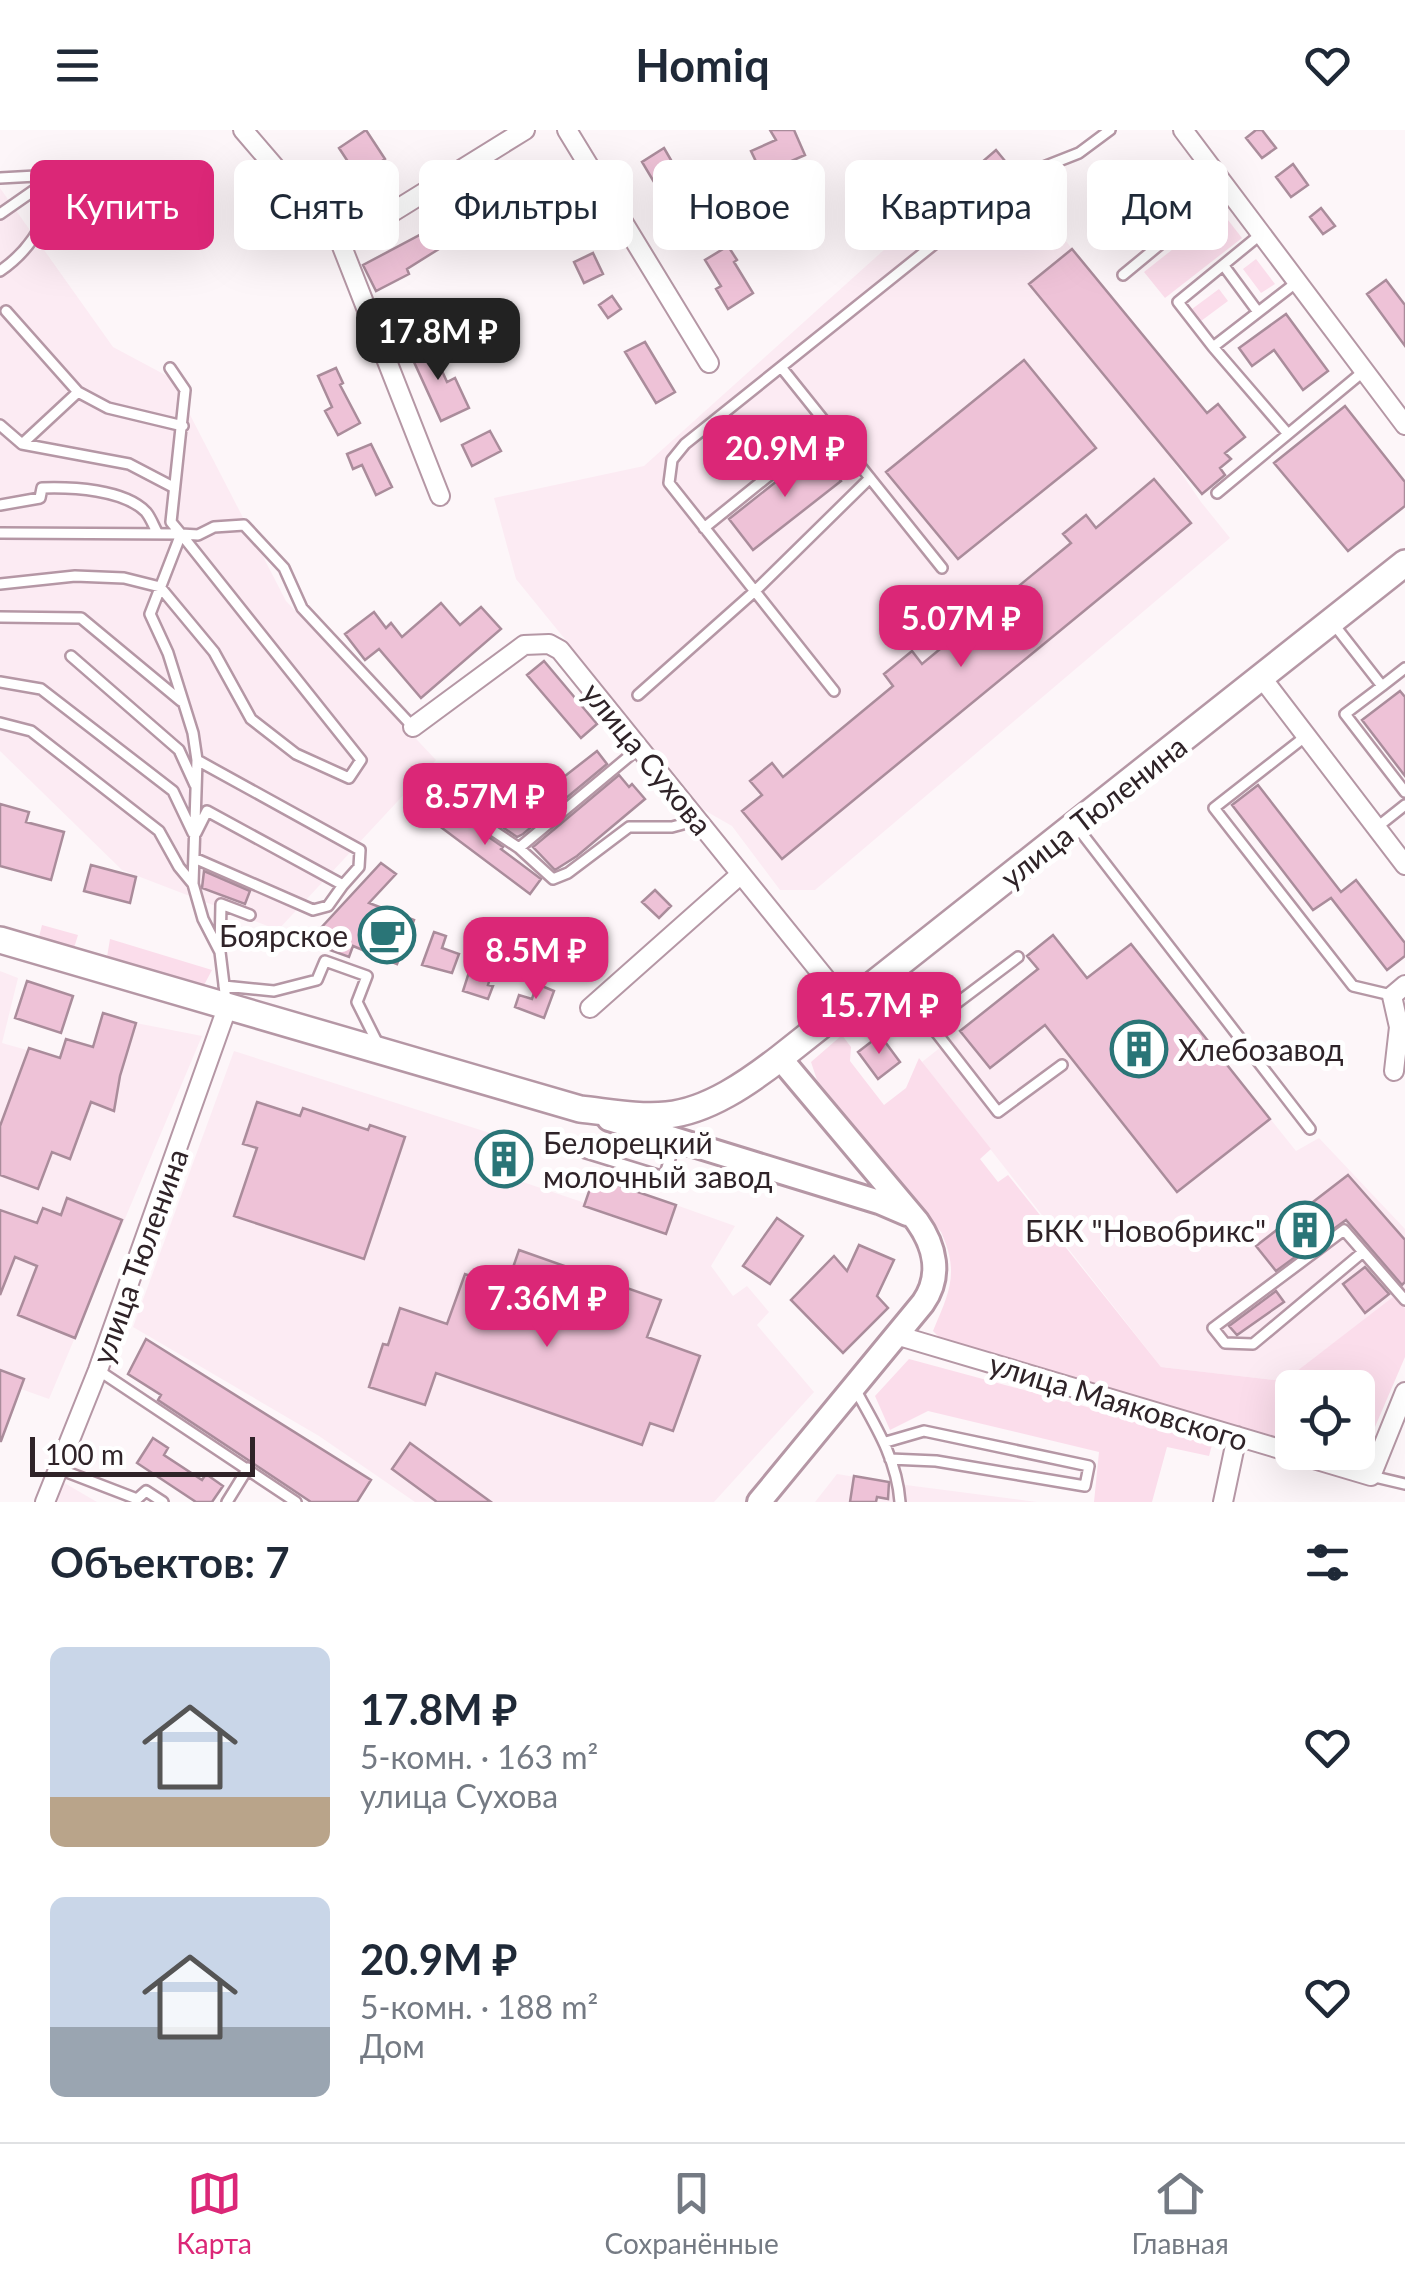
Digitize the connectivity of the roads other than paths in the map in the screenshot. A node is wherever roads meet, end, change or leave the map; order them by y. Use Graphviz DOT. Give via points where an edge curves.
graph roads {
  1 [pos="243,130"];
  2 [pos="525,130"];
  3 [pos="567,130"];
  4 [pos="1110,130"];
  5 [pos="1183,130"];
  6 [pos="269,160"];
  7 [pos="1205,160"];
  8 [pos="0,178"];
  9 [pos="1228,190"];
  10 [pos="399,208"];
  11 [pos="0,214"];
  12 [pos="1261,234"];
  13 [pos="30,244"];
  14 [pos="343,250"];
  15 [pos="1153,250"];
  16 [pos="1224,266"];
  17 [pos="0,271"];
  18 [pos="1122,276"];
  19 [pos="1297,282"];
  20 [pos="6,311"];
  21 [pos="1258,312"];
  22 [pos="1213,347"];
  23 [pos="709,362"];
  24 [pos="781,367"];
  25 [pos="170,368"];
  26 [pos="1364,371"];
  27 [pos="78,392"];
  28 [pos="0,425"];
  29 [pos="1405,425"];
  30 [pos="182,426"];
  31 [pos="828,426"];
  32 [pos="1288,434"];
  33 [pos="22,444"];
  34 [pos="870,478"];
  35 [pos="173,487"];
  36 [pos="1217,493"];
  37 [pos="440,496"];
  38 [pos="0,505"];
  39 [pos="704,528"];
  40 [pos="0,533"];
  41 [pos="158,534"];
  42 [pos="181,534"];
  43 [pos="1405,563"];
  44 [pos="942,568"];
  45 [pos="0,584"];
  46 [pos="160,588"];
  47 [pos="755,592"];
  48 [pos="0,617"];
  49 [pos="1330,620"];
  50 [pos="72,656"];
  51 [pos="1404,670"];
  52 [pos="1262,678"];
  53 [pos="0,682"];
  54 [pos="1382,686"];
  55 [pos="834,691"];
  56 [pos="638,695"];
  57 [pos="183,703"];
  58 [pos="0,723"];
  59 [pos="413,727"];
  60 [pos="1306,736"];
  61 [pos="639,748"];
  62 [pos="197,760"];
  63 [pos="196,787"];
  64 [pos="1405,792"];
  65 [pos="448,801"];
  66 [pos="1405,805"];
  67 [pos="698,820"];
  68 [pos="1075,825"];
  69 [pos="1376,828"];
  70 [pos="195,836"];
  71 [pos="519,848"];
  72 [pos="194,858"];
  73 [pos="1405,866"];
  74 [pos="741,874"];
  75 [pos="194,884"];
  76 [pos="342,884"];
  77 [pos="250,915"];
  78 [pos="0,940"];
  79 [pos="220,952"];
  80 [pos="1018,956"];
  81 [pos="888,971"];
  82 [pos="1398,990"];
  83 [pos="225,997"];
  84 [pos="846,1004"];
  85 [pos="590,1008"];
  86 [pos="930,1024"];
  87 [pos="382,1053"];
  88 [pos="780,1058"];
  89 [pos="1062,1065"];
  90 [pos="1394,1071"];
  91 [pos="580,1109"];
  92 [pos="692,1110"];
  93 [pos="1310,1130"];
  94 [pos="676,1140"];
  95 [pos="570,1148"];
  96 [pos="721,1155"];
  97 [pos="914,1218"];
  98 [pos="1362,1252"];
  99 [pos="1405,1300"];
  100 [pos="896,1335"];
  101 [pos="98,1370"];
  102 [pos="853,1386"];
  103 [pos="1405,1392"];
  104 [pos="1236,1436"];
  105 [pos="886,1442"];
  106 [pos="890,1459"];
  107 [pos="248,1468"];
  108 [pos="59,1470"];
  109 [pos="1371,1476"];
  110 [pos="1405,1484"];
  111 [pos="45,1502"];
  112 [pos="163,1502"];
  113 [pos="227,1502"];
  114 [pos="296,1502"];
  115 [pos="758,1502"];
  116 [pos="900,1502"];
  117 [pos="1223,1502"];
  1 -- 6 [label="street"];
  2 -- 10 [label="street"];
  3 -- 23 [label="street"];
  4 -- 24 [label="lane" via="1079,153 1018,176"];
  5 -- 7 [label="street"];
  8 -- 11 [label="lane" via="39,180"];
  9 -- 12 [label="street"];
  12 -- 16 [label="lane"];
  12 -- 19 [label="street"];
  13 -- 17 [label="lane"];
  14 -- 37 [label="street"];
  15 -- 18 [label="lane"];
  16 -- 21 [label="lane"];
  16 -- 22 [label="lane" via="1178,302"];
  19 -- 21 [label="lane"];
  19 -- 26 [label="street"];
  20 -- 27 [label="lane"];
  21 -- 22 [label="lane"];
  22 -- 32 [label="lane"];
  24 -- 31 [label="lane"];
  24 -- 39 [label="lane" via="672,460 669,483"];
  25 -- 30 [label="lane" via="186,390"];
  26 -- 29 [label="street"];
  26 -- 32 [label="lane"];
  27 -- 30 [label="lane" via="108,408"];
  27 -- 33 [label="lane"];
  28 -- 33 [label="lane"];
  30 -- 35 [label="lane"];
  31 -- 34 [label="lane"];
  31 -- 39 [label="lane"];
  32 -- 36 [label="lane"];
  33 -- 35 [label="lane" via="129,464"];
  34 -- 44 [label="lane"];
  34 -- 47 [label="lane"];
  35 -- 42 [label="lane" via="171,522"];
  38 -- 41 [label="lane" via="40,498 42,488 108,495 136,504"];
  39 -- 47 [label="lane"];
  40 -- 41 [label="lane"];
  41 -- 42 [label="lane"];
  42 -- 46 [label="lane"];
  42 -- 46 [label="lane" via="362,760 349,778 296,754 251,719 214,652"];
  42 -- 59 [label="lane" via="244,526 284,568 302,608"];
  43 -- 49 [label="main road, улица Тюленина"];
  45 -- 46 [label="lane" via="75,576"];
  46 -- 57 [label="lane" via="150,614"];
  47 -- 55 [label="lane"];
  47 -- 56 [label="lane"];
  48 -- 57 [label="lane" via="81,618"];
  49 -- 52 [label="main road, улица Тюленина"];
  49 -- 54 [label="lane"];
  50 -- 63 [label="lane" via="179,750"];
  51 -- 54 [label="lane"];
  52 -- 60 [label="street"];
  52 -- 68 [label="main road, улица Тюленина"];
  53 -- 70 [label="lane" via="41,689 173,790"];
  54 -- 64 [label="lane" via="1345,714"];
  57 -- 62 [label="lane"];
  58 -- 75 [label="lane" via="31,731 159,831"];
  59 -- 61 [label="street, улица Сухова" via="536,642 560,650"];
  60 -- 69 [label="street"];
  60 -- 82 [label="lane" via="1214,808 1354,986"];
  61 -- 67 [label="street, улица Сухова"];
  61 -- 71 [label="lane"];
  62 -- 63 [label="lane"];
  62 -- 76 [label="lane" via="360,850 359,867"];
  63 -- 70 [label="lane"];
  65 -- 71 [label="lane"];
  66 -- 69 [label="lane"];
  67 -- 71 [label="lane" via="628,827 553,879"];
  67 -- 74 [label="street, улица Сухова"];
  68 -- 81 [label="main road, улица Тюленина"];
  68 -- 93 [label="lane"];
  69 -- 73 [label="street"];
  70 -- 72 [label="lane"];
  70 -- 76 [label="lane" via="208,811"];
  72 -- 75 [label="lane"];
  72 -- 76 [label="lane" via="313,910 328,906"];
  74 -- 84 [label="street, улица Сухова"];
  74 -- 85 [label="street"];
  75 -- 79 [label="lane"];
  77 -- 79 [label="lane" via="221,904"];
  78 -- 83 [label="main road, улица Тюленина"];
  79 -- 83 [label="lane"];
  80 -- 86 [label="lane"];
  81 -- 84 [label="main road, улица Тюленина"];
  81 -- 86 [label="lane"];
  82 -- 90 [label="street"];
  83 -- 87 [label="main road, улица Тюленина"];
  83 -- 87 [label="lane" via="317,980 325,960 367,976 358,1002"];
  83 -- 101 [label="street, улица Тюленина"];
  84 -- 88 [label="main road, улица Тюленина"];
  86 -- 89 [label="lane" via="998,1112"];
  87 -- 91 [label="main road, улица Тюленина"];
  88 -- 92 [label="main road, улица Тюленина"];
  88 -- 97 [label="street"];
  91 -- 92 [label="main road, улица Тюленина" via="641,1116"];
  91 -- 94 [label="street, улица Тюленина"];
  92 -- 96 [label="street" via="694,1130"];
  94 -- 95 [label="lane" via="664,1177"];
  94 -- 96 [label="street, улица Тюленина"];
  96 -- 97 [label="street, улица Тюленина"];
  97 -- 100 [label="street" via="933,1250 934,1277 928,1296"];
  98 -- 98 [label="lane" via="1344,1230 1213,1328 1226,1344 1253,1344"];
  98 -- 99 [label="lane"];
  100 -- 102 [label="street"];
  100 -- 104 [label="street, улица Маяковского"];
  101 -- 107 [label="lane"];
  101 -- 108 [label="street, улица Тюленина"];
  102 -- 105 [label="lane"];
  102 -- 115 [label="street"];
  103 -- 109 [label="street"];
  104 -- 109 [label="street, улица Маяковского"];
  104 -- 117 [label="street"];
  105 -- 106 [label="lane"];
  105 -- 106 [label="lane" via="924,1431 1089,1466 1085,1486"];
  106 -- 116 [label="lane"];
  107 -- 113 [label="lane"];
  107 -- 114 [label="lane"];
  108 -- 111 [label="street, улица Тюленина"];
  108 -- 112 [label="lane" via="137,1499 146,1491"];
  109 -- 110 [label="lane"];
}
